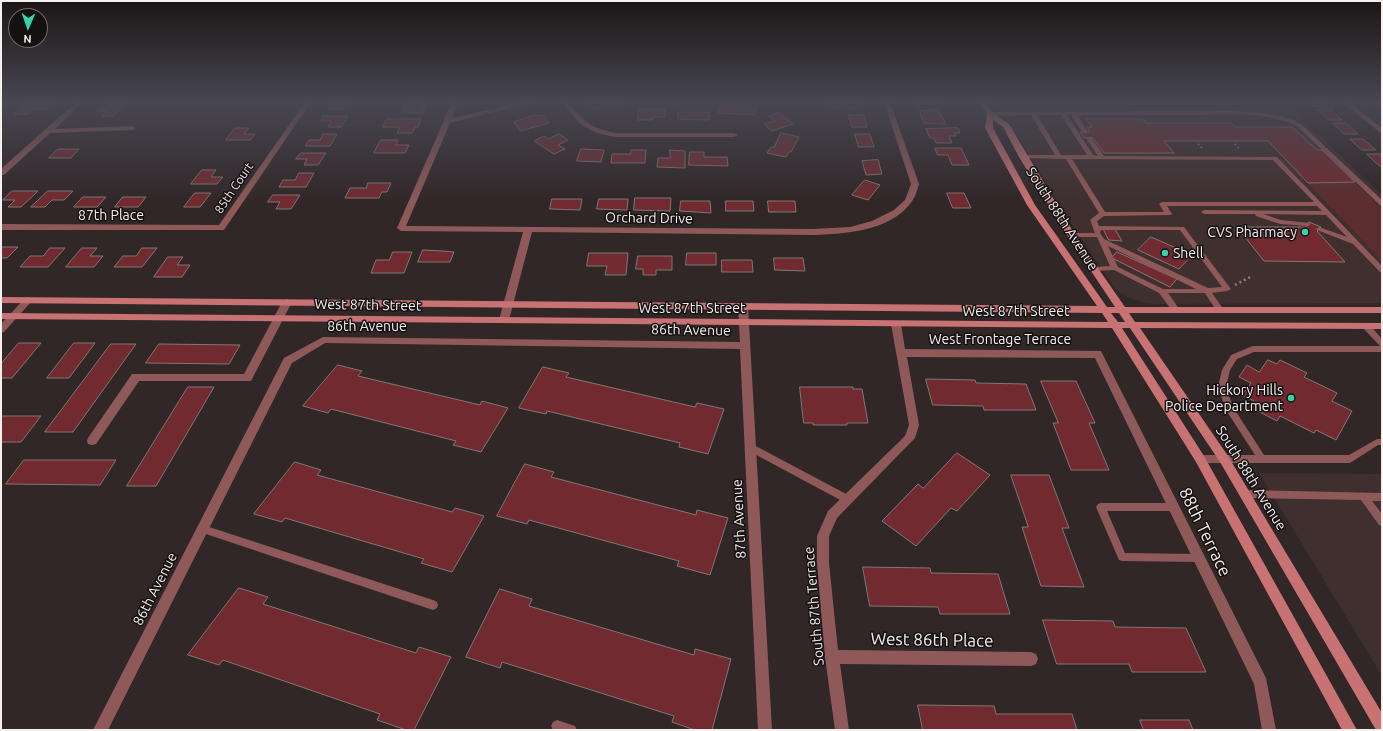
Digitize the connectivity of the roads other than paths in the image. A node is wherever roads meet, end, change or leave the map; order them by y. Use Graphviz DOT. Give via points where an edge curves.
graph roads {
  1 [pos="41,136"];
  2 [pos="284,136"];
  3 [pos="441,136"];
  4 [pos="899,136"];
  5 [pos="993,136"];
  6 [pos="1012,136"];
  7 [pos="1046,136"];
  8 [pos="1077,136"];
  9 [pos="1310,136"];
  10 [pos="1089,138"];
  11 [pos="1023,157"];
  12 [pos="1058,157"];
  13 [pos="1068,157"];
  14 [pos="1091,157"];
  15 [pos="1102,157"];
  16 [pos="1,173"];
  17 [pos="1319,204"];
  18 [pos="1382,204"];
  19 [pos="1204,212"];
  20 [pos="1249,212"];
  21 [pos="1328,213"];
  22 [pos="1102,214"];
  23 [pos="1308,224"];
  24 [pos="1,227"];
  25 [pos="221,228"];
  26 [pos="1319,229"];
  27 [pos="528,230"];
  28 [pos="1098,234"];
  29 [pos="1071,235"];
  30 [pos="1357,243"];
  31 [pos="1115,268"];
  32 [pos="1094,269"];
  33 [pos="1382,270"];
  34 [pos="1162,291"];
  35 [pos="1207,291"];
  36 [pos="1,300"];
  37 [pos="28,300"];
  38 [pos="287,302"];
  39 [pos="508,304"];
  40 [pos="743,306"];
  41 [pos="1104,310"];
  42 [pos="1121,310"];
  43 [pos="1176,310"];
  44 [pos="1220,310"];
  45 [pos="1382,310"];
  46 [pos="1,316"];
  47 [pos="14,316"];
  48 [pos="278,318"];
  49 [pos="504,320"];
  50 [pos="744,322"];
  51 [pos="896,324"];
  52 [pos="1115,326"];
  53 [pos="1132,326"];
  54 [pos="1366,326"];
  55 [pos="1382,326"];
  56 [pos="1,330"];
  57 [pos="1382,344"];
  58 [pos="745,346"];
  59 [pos="1382,349"];
  60 [pos="902,353"];
  61 [pos="1098,354"];
  62 [pos="92,441"];
  63 [pos="1382,442"];
  64 [pos="750,447"];
  65 [pos="1224,458"];
  66 [pos="1262,458"];
  67 [pos="1200,459"];
  68 [pos="1245,494"];
  69 [pos="1364,497"];
  70 [pos="1382,497"];
  71 [pos="847,499"];
  72 [pos="1174,507"];
  73 [pos="1382,522"];
  74 [pos="203,529"];
  75 [pos="1199,558"];
  76 [pos="433,605"];
  77 [pos="832,657"];
  78 [pos="1031,659"];
  79 [pos="557,726"];
  80 [pos="1382,727"];
  81 [pos="100,730"];
  82 [pos="571,730"];
  83 [pos="764,730"];
  84 [pos="842,730"];
  85 [pos="1269,730"];
  86 [pos="1350,730"];
  1 -- 16 [label="street"];
  2 -- 25 [label="street, 85th Court"];
  3 -- 27 [label="street, Orchard Drive" via="401,228"];
  4 -- 27 [label="street, Orchard Drive" via="915,184 908,203 894,215 861,227 829,232"];
  5 -- 41 [label="main road, South 88th Avenue" via="1031,205"];
  6 -- 11 [label="main road, South 88th Avenue"];
  7 -- 12 [label="lane"];
  8 -- 14 [label="lane"];
  9 -- 18 [label="lane"];
  10 -- 15 [label="lane"];
  11 -- 12 [label="lane"];
  11 -- 29 [label="main road, South 88th Avenue"];
  12 -- 13 [label="lane"];
  13 -- 14 [label="lane"];
  13 -- 22 [label="lane"];
  14 -- 15 [label="lane"];
  15 -- 17 [label="lane" via="1275,158"];
  17 -- 21 [label="lane"];
  17 -- 22 [label="lane" via="1162,204 1169,214"];
  19 -- 20 [label="lane"];
  20 -- 21 [label="lane"];
  20 -- 23 [label="lane" via="1280,222"];
  21 -- 30 [label="lane"];
  22 -- 28 [label="lane" via="1093,220"];
  24 -- 25 [label="street, 87th Place"];
  26 -- 30 [label="lane"];
  27 -- 39 [label="street"];
  28 -- 29 [label="lane"];
  28 -- 31 [label="lane"];
  28 -- 35 [label="lane"];
  28 -- 35 [label="lane" via="1182,228 1227,289"];
  29 -- 32 [label="main road, South 88th Avenue"];
  30 -- 33 [label="lane"];
  31 -- 32 [label="lane"];
  31 -- 34 [label="lane"];
  32 -- 42 [label="main road, South 88th Avenue"];
  34 -- 35 [label="lane"];
  34 -- 43 [label="lane"];
  35 -- 44 [label="lane"];
  36 -- 37 [label="main road, West 87th Street"];
  37 -- 38 [label="main road, West 87th Street"];
  37 -- 47 [label="street"];
  38 -- 39 [label="main road, West 87th Street"];
  38 -- 48 [label="street"];
  39 -- 40 [label="main road, West 87th Street"];
  39 -- 49 [label="street"];
  40 -- 41 [label="main road, West 87th Street"];
  40 -- 50 [label="street, 87th Avenue"];
  41 -- 42 [label="main road, West 87th Street"];
  41 -- 52 [label="main road, South 88th Avenue"];
  42 -- 43 [label="main road, West 87th Street"];
  42 -- 53 [label="main road, South 88th Avenue"];
  43 -- 44 [label="main road, West 87th Street"];
  44 -- 45 [label="main road, West 87th Street"];
  46 -- 47 [label="main road, West 87th Street"];
  47 -- 48 [label="main road, West 87th Street"];
  47 -- 56 [label="street"];
  48 -- 49 [label="main road, West 87th Street"];
  48 -- 62 [label="street" via="247,378 136,377"];
  49 -- 50 [label="main road, West 87th Street"];
  50 -- 51 [label="main road, West 87th Street"];
  50 -- 58 [label="street, 87th Avenue"];
  51 -- 52 [label="main road, West 87th Street"];
  51 -- 60 [label="street, South 87th Terrace"];
  52 -- 53 [label="main road, West 87th Street"];
  52 -- 67 [label="main road, South 88th Avenue"];
  53 -- 54 [label="main road, West 87th Street"];
  53 -- 65 [label="main road, South 88th Avenue"];
  54 -- 55 [label="main road, West 87th Street"];
  54 -- 57 [label="lane"];
  58 -- 64 [label="street, 87th Avenue"];
  58 -- 74 [label="street, 86th Avenue" via="323,340 288,361"];
  59 -- 66 [label="lane" via="1253,348 1234,357 1226,370 1222,387 1230,408"];
  60 -- 61 [label="street, West Frontage Terrace"];
  60 -- 71 [label="street, South 87th Terrace" via="914,425 910,438"];
  61 -- 72 [label="street, 88th Terrace"];
  63 -- 66 [label="lane" via="1377,442 1350,459"];
  64 -- 71 [label="lane"];
  64 -- 83 [label="street, 87th Avenue"];
  65 -- 66 [label="lane"];
  65 -- 67 [label="lane"];
  65 -- 68 [label="main road, South 88th Avenue"];
  67 -- 86 [label="main road, South 88th Avenue"];
  68 -- 69 [label="lane"];
  68 -- 80 [label="main road, South 88th Avenue"];
  69 -- 70 [label="lane"];
  69 -- 73 [label="lane"];
  71 -- 77 [label="street, South 87th Terrace" via="832,515 823,536 823,563"];
  72 -- 75 [label="street, 88th Terrace"];
  72 -- 75 [label="lane" via="1102,507 1122,557"];
  74 -- 76 [label="lane"];
  74 -- 81 [label="street, 86th Avenue"];
  75 -- 85 [label="street, 88th Terrace" via="1261,683"];
  77 -- 78 [label="street, West 86th Place"];
  77 -- 84 [label="street, South 87th Terrace"];
  79 -- 82 [label="lane"];
}
